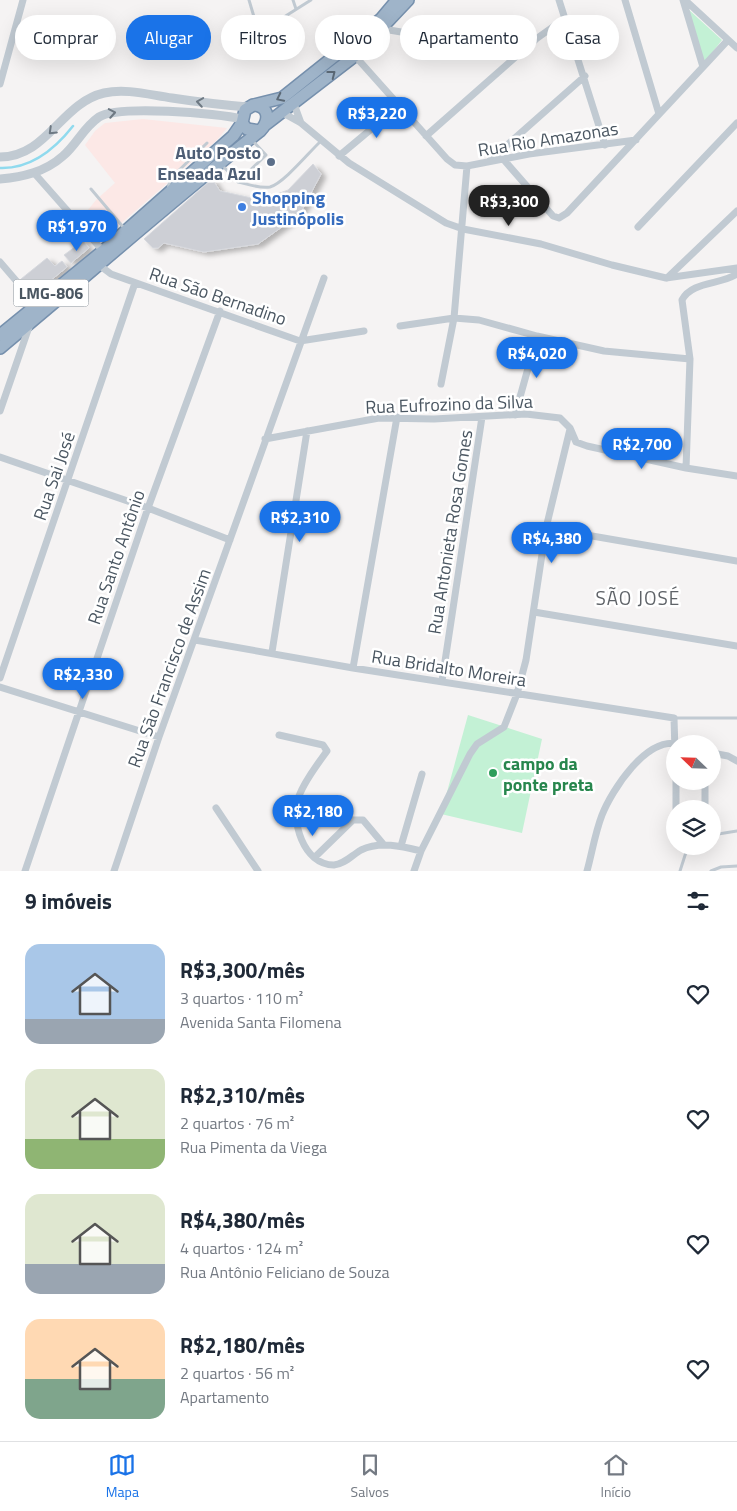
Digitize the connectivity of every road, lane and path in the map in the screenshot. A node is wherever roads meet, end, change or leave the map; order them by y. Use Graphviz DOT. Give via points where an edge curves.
graph roads {
  1 [pos="23,0"];
  2 [pos="249,0"];
  3 [pos="293,0"];
  4 [pos="311,0"];
  5 [pos="397,0"];
  6 [pos="408,0"];
  7 [pos="559,0"];
  8 [pos="625,0"];
  9 [pos="684,0"];
  10 [pos="296,9"];
  11 [pos="384,15"];
  12 [pos="563,15"];
  13 [pos="390,21"];
  14 [pos="728,40"];
  15 [pos="737,48"];
  16 [pos="330,60"];
  17 [pos="350,60"];
  18 [pos="360,60"];
  19 [pos="514,60"];
  20 [pos="579,60"];
  21 [pos="703,67"];
  22 [pos="585,76"];
  23 [pos="0,84"];
  24 [pos="294,104"];
  25 [pos="400,105"];
  26 [pos="251,106"];
  27 [pos="283,113"];
  28 [pos="659,114"];
  29 [pos="242,121"];
  30 [pos="301,123"];
  31 [pos="737,123"];
  32 [pos="258,131"];
  33 [pos="426,136"];
  34 [pos="636,140"];
  35 [pos="320,141"];
  36 [pos="207,143"];
  37 [pos="605,145"];
  38 [pos="0,156"];
  39 [pos="339,156"];
  40 [pos="216,158"];
  41 [pos="504,160"];
  42 [pos="487,162"];
  43 [pos="467,166"];
  44 [pos="35,174"];
  45 [pos="0,179"];
  46 [pos="238,182"];
  47 [pos="91,188"];
  48 [pos="169,193"];
  49 [pos="737,211"];
  50 [pos="638,227"];
  51 [pos="463,229"];
  52 [pos="126,230"];
  53 [pos="102,251"];
  54 [pos="0,262"];
  55 [pos="99,265"];
  56 [pos="737,268"];
  57 [pos="737,274"];
  58 [pos="324,278"];
  59 [pos="666,278"];
  60 [pos="135,283"];
  61 [pos="37,305"];
  62 [pos="220,311"];
  63 [pos="454,318"];
  64 [pos="31,322"];
  65 [pos="400,326"];
  66 [pos="364,331"];
  67 [pos="0,336"];
  68 [pos="537,336"];
  69 [pos="300,341"];
  70 [pos="0,348"];
  71 [pos="690,359"];
  72 [pos="441,384"];
  73 [pos="0,411"];
  74 [pos="515,415"];
  75 [pos="397,417"];
  76 [pos="482,417"];
  77 [pos="570,428"];
  78 [pos="307,431"];
  79 [pos="265,439"];
  80 [pos="0,456"];
  81 [pos="686,468"];
  82 [pos="737,476"];
  83 [pos="68,480"];
  84 [pos="148,508"];
  85 [pos="546,528"];
  86 [pos="230,540"];
  87 [pos="737,561"];
  88 [pos="534,612"];
  89 [pos="195,640"];
  90 [pos="737,646"];
  91 [pos="272,652"];
  92 [pos="353,668"];
  93 [pos="0,678"];
  94 [pos="442,681"];
  95 [pos="0,687"];
  96 [pos="517,694"];
  97 [pos="80,710"];
  98 [pos="674,718"];
  99 [pos="737,718"];
  100 [pos="279,735"];
  101 [pos="675,735"];
  102 [pos="159,737"];
  103 [pos="666,745"];
  104 [pos="721,755"];
  105 [pos="737,761"];
  106 [pos="422,774"];
  107 [pos="216,808"];
  108 [pos="737,830"];
  109 [pos="721,833"];
  110 [pos="384,845"];
  111 [pos="401,846"];
  112 [pos="421,851"];
  113 [pos="685,855"];
  114 [pos="315,857"];
  115 [pos="737,866"];
  116 [pos="730,869"];
  117 [pos="25,871"];
  118 [pos="114,871"];
  119 [pos="258,871"];
  120 [pos="414,871"];
  121 [pos="587,871"];
  122 [pos="680,871"];
  123 [pos="712,871"];
  1 -- 23 [label="street"];
  2 -- 10 [label="lane" via="257,27 261,29"];
  3 -- 10 [label="lane"];
  4 -- 10 [label="lane"];
  5 -- 11 [label="highway"];
  6 -- 13 [label="highway, LMG-806"];
  7 -- 12 [label="street"];
  8 -- 28 [label="street"];
  9 -- 14 [label="street"];
  9 -- 21 [label="street"];
  14 -- 15 [label="street"];
  14 -- 21 [label="street, Rua Rio Amazonas"];
  16 -- 26 [label="highway, one-way" via="282,98"];
  24 -- 17 [label="highway, LMG-806, one-way"];
  18 -- 25 [label="street, Rua Rio Amazonas"];
  19 -- 33 [label="street"];
  20 -- 22 [label="street"];
  21 -- 28 [label="street, Rua Rio Amazonas"];
  22 -- 37 [label="street"];
  22 -- 42 [label="street"];
  24 -- 27 [label="highway, LMG-806"];
  24 -- 30 [label="street"];
  25 -- 33 [label="street, Rua Rio Amazonas"];
  25 -- 39 [label="street"];
  26 -- 29 [label="highway, LMG-806"];
  26 -- 32 [label="highway" via="262,107 267,113"];
  26 -- 38 [label="street, one-way" via="125,91 103,93 76,106 36,147 12,157"];
  27 -- 30 [label="street"];
  27 -- 32 [label="highway, LMG-806"];
  28 -- 34 [label="street, Rua Rio Amazonas"];
  29 -- 32 [label="highway" via="247,129"];
  29 -- 40 [label="highway, LMG-806"];
  44 -- 29 [label="street, one-way" via="63,156 84,128 100,116 115,112 182,113"];
  30 -- 35 [label="street"];
  31 -- 50 [label="street"];
  32 -- 40 [label="highway, LMG-806"];
  32 -- 46 [label="lane" via="266,155"];
  33 -- 43 [label="street, Rua Rio Amazonas" via="446,159 455,165"];
  34 -- 37 [label="street, Rua Rio Amazonas"];
  34 -- 41 [label="street" via="559,218 548,212"];
  35 -- 39 [label="street"];
  35 -- 46 [label="lane" via="280,182 270,187"];
  36 -- 48 [label="lane" via="170,179"];
  37 -- 41 [label="street, Rua Rio Amazonas"];
  39 -- 51 [label="street" via="446,223"];
  40 -- 46 [label="lane"];
  40 -- 48 [label="highway, LMG-806"];
  40 -- 55 [label="highway, LMG-806"];
  41 -- 42 [label="street, Rua Rio Amazonas"];
  42 -- 43 [label="street, Rua Rio Amazonas"];
  43 -- 51 [label="street"];
  44 -- 45 [label="street"];
  44 -- 53 [label="street"];
  47 -- 52 [label="lane"];
  48 -- 52 [label="highway, LMG-806"];
  49 -- 59 [label="street"];
  51 -- 59 [label="street" via="542,244"];
  51 -- 63 [label="street"];
  52 -- 53 [label="highway, LMG-806"];
  53 -- 61 [label="highway, LMG-806"];
  54 -- 61 [label="street"];
  55 -- 60 [label="street, Rua São Bernadino" via="111,274"];
  55 -- 64 [label="highway, LMG-806"];
  56 -- 59 [label="street"];
  57 -- 71 [label="street" via="729,280 685,294 682,300"];
  58 -- 69 [label="street, Rua São Francisco de Assim"];
  60 -- 62 [label="street, Rua São Bernadino"];
  60 -- 83 [label="street, Rua Sai José"];
  61 -- 67 [label="highway, LMG-806"];
  62 -- 69 [label="street, Rua São Bernadino"];
  62 -- 84 [label="street, Rua Santo Antônio"];
  63 -- 65 [label="street"];
  63 -- 68 [label="street" via="479,320"];
  63 -- 72 [label="street"];
  64 -- 70 [label="highway, LMG-806"];
  64 -- 73 [label="street"];
  66 -- 69 [label="street"];
  68 -- 71 [label="street" via="604,351"];
  68 -- 74 [label="street"];
  69 -- 79 [label="street, Rua São Francisco de Assim"];
  71 -- 81 [label="street"];
  74 -- 76 [label="street, Rua Eufrozino da Silva"];
  74 -- 77 [label="street, Rua Eufrozino da Silva" via="560,418"];
  75 -- 76 [label="street, Rua Eufrozino da Silva"];
  75 -- 78 [label="street, Rua Eufrozino da Silva"];
  75 -- 92 [label="street"];
  76 -- 94 [label="street, Rua Antonieta Rosa Gomes"];
  77 -- 81 [label="street" via="576,442 587,446"];
  77 -- 85 [label="street"];
  78 -- 79 [label="street, Rua Eufrozino da Silva"];
  78 -- 91 [label="street"];
  79 -- 86 [label="street, Rua São Francisco de Assim"];
  80 -- 83 [label="street"];
  81 -- 82 [label="street"];
  83 -- 84 [label="street"];
  83 -- 93 [label="street, Rua Sai José"];
  84 -- 86 [label="street"];
  84 -- 97 [label="street, Rua Santo Antônio"];
  85 -- 87 [label="street"];
  85 -- 88 [label="street"];
  86 -- 89 [label="street, Rua São Francisco de Assim"];
  88 -- 90 [label="street"];
  88 -- 96 [label="street"];
  89 -- 91 [label="street, Rua Bridalto Moreira"];
  89 -- 102 [label="street, Rua São Francisco de Assim"];
  91 -- 92 [label="street, Rua Bridalto Moreira"];
  92 -- 94 [label="street, Rua Bridalto Moreira"];
  94 -- 96 [label="street, Rua Bridalto Moreira"];
  95 -- 97 [label="street"];
  96 -- 98 [label="street, Rua Bridalto Moreira"];
  96 -- 112 [label="street" via="504,727 477,744 470,754"];
  97 -- 102 [label="street"];
  97 -- 117 [label="street, Rua Santo Antônio"];
  98 -- 99 [label="lane"];
  98 -- 101 [label="street"];
  100 -- 114 [label="street" via="326,747 327,750 298,797 295,819 306,849"];
  102 -- 118 [label="street, Rua São Francisco de Assim"];
  103 -- 121 [label="street" via="655,747 623,777 602,815"];
  104 -- 105 [label="street"];
  106 -- 111 [label="street"];
  107 -- 119 [label="street"];
  108 -- 109 [label="lane"];
  110 -- 111 [label="street"];
  110 -- 114 [label="street" via="361,850 340,864 331,865"];
  110 -- 114 [label="street" via="363,820 358,819 353,820"];
  111 -- 112 [label="street"];
  112 -- 120 [label="street"];
  113 -- 122 [label="lane"];
  115 -- 116 [label="lane"];
  116 -- 123 [label="lane"];
}
